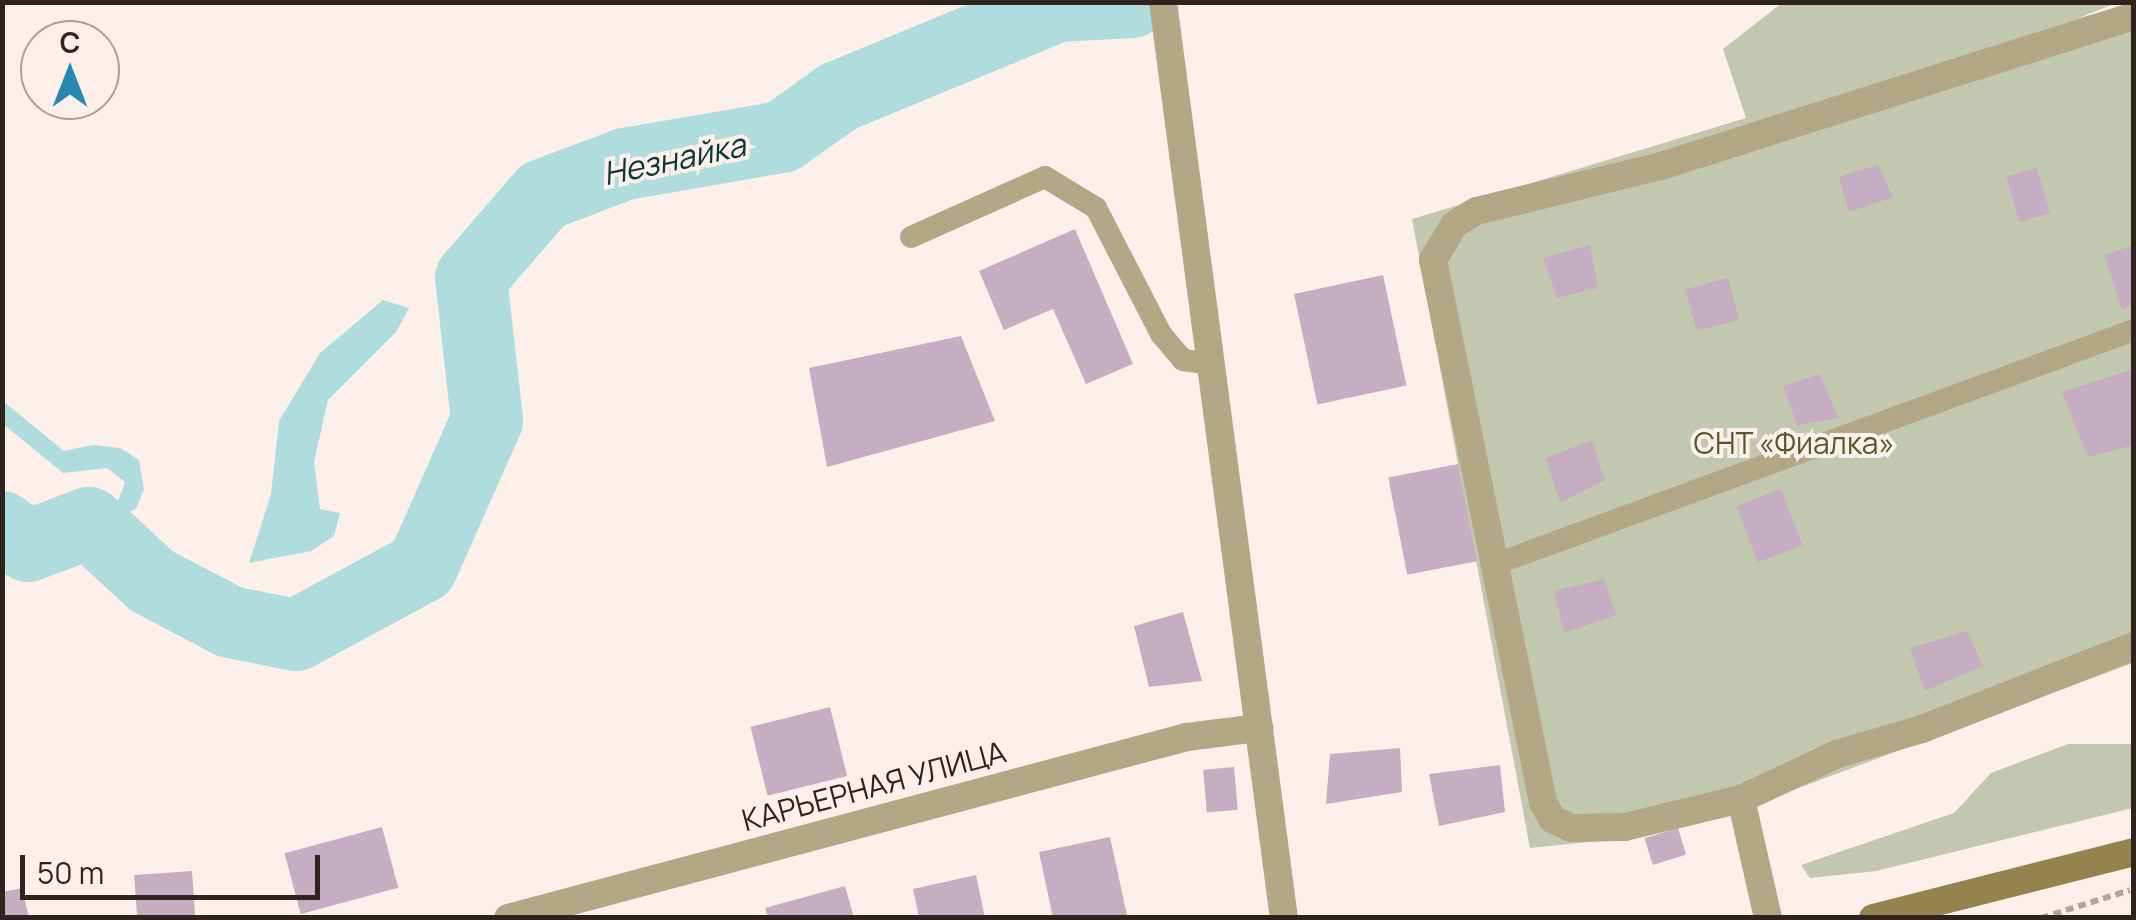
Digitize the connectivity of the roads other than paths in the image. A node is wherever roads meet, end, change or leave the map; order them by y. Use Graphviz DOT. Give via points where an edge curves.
graph roads {
  1 [pos="1163,2"];
  2 [pos="2134,16"];
  3 [pos="910,238"];
  4 [pos="2134,330"];
  5 [pos="1211,364"];
  6 [pos="1494,565"];
  7 [pos="2134,646"];
  8 [pos="1259,728"];
  9 [pos="1741,799"];
  10 [pos="2134,852"];
  11 [pos="508,918"];
  12 [pos="1284,918"];
  13 [pos="1768,918"];
  14 [pos="1873,918"];
  1 -- 5 [label="street"];
  2 -- 6 [label="street" via="1632,175 1510,200 1454,225 1433,260 1436,289"];
  3 -- 5 [label="lane" via="1045,177 1096,208 1161,334 1183,360"];
  4 -- 6 [label="lane"];
  5 -- 8 [label="street"];
  6 -- 9 [label="street" via="1552,819 1572,828 1625,827"];
  7 -- 9 [label="street" via="1922,729 1837,754"];
  8 -- 11 [label="street, КАРЬЕРНАЯ УЛИЦА" via="1188,737"];
  8 -- 12 [label="street"];
  9 -- 13 [label="street"];
  10 -- 14 [label="main road"];
}
